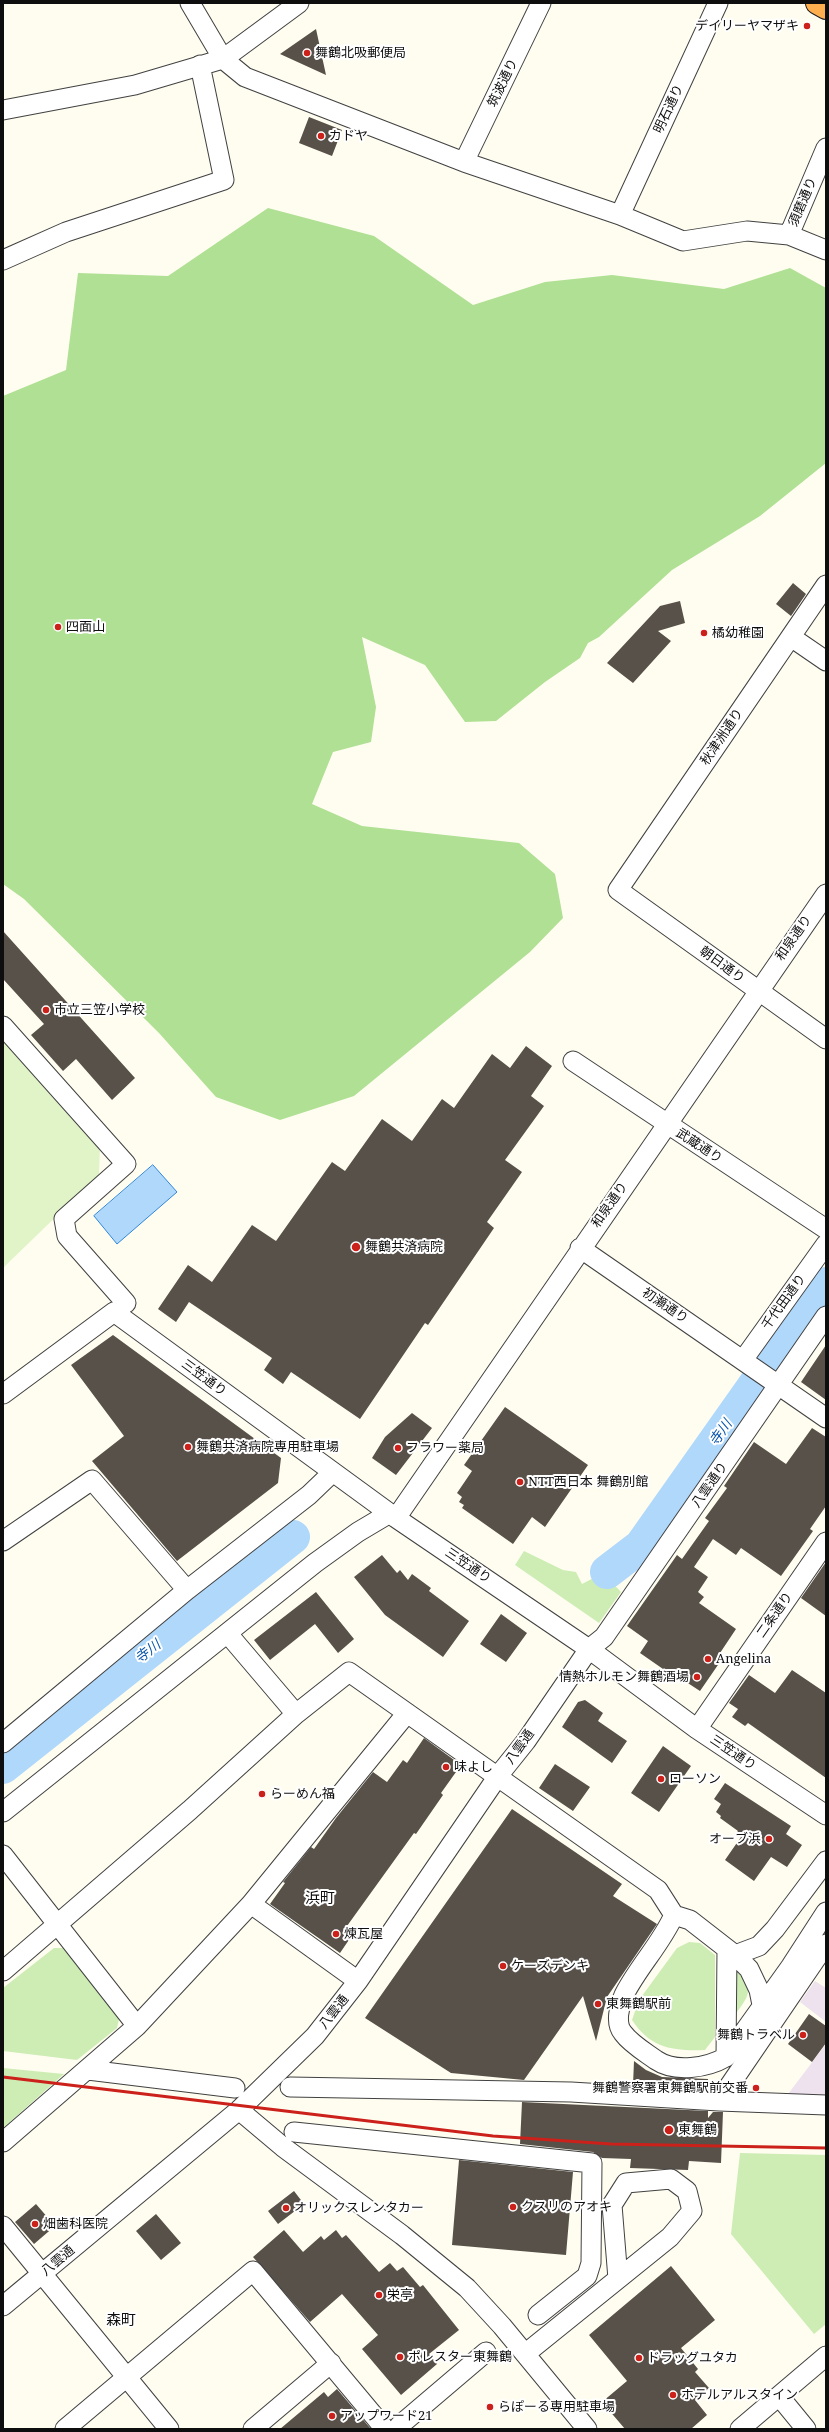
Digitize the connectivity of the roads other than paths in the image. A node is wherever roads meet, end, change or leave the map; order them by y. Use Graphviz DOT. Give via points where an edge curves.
graph roads {
  1 [pos="190,3"];
  2 [pos="299,3"];
  3 [pos="542,3"];
  4 [pos="718,3"];
  5 [pos="817,3"];
  6 [pos="826,8"];
  7 [pos="223,59"];
  8 [pos="200,65"];
  9 [pos="3,110"];
  10 [pos="826,148"];
  11 [pos="464,162"];
  12 [pos="620,215"];
  13 [pos="789,235"];
  14 [pos="826,250"];
  15 [pos="3,260"];
  16 [pos="826,585"];
  17 [pos="791,636"];
  18 [pos="826,661"];
  19 [pos="618,890"];
  20 [pos="826,894"];
  21 [pos="757,990"];
  22 [pos="3,1026"];
  23 [pos="826,1040"];
  24 [pos="573,1061"];
  25 [pos="666,1124"];
  26 [pos="826,1230"];
  27 [pos="826,1244"];
  28 [pos="580,1248"];
  29 [pos="120,1308"];
  30 [pos="826,1316"];
  31 [pos="746,1362"];
  32 [pos="775,1382"];
  33 [pos="3,1394"];
  34 [pos="826,1418"];
  35 [pos="333,1472"];
  36 [pos="393,1515"];
  37 [pos="3,1541"];
  38 [pos="826,1542"];
  39 [pos="187,1590"];
  40 [pos="228,1634"];
  41 [pos="589,1649"];
  42 [pos="407,1713"];
  43 [pos="296,1714"];
  44 [pos="697,1729"];
  45 [pos="3,1743"];
  46 [pos="498,1776"];
  47 [pos="3,1812"];
  48 [pos="826,1815"];
  49 [pos="3,1855"];
  50 [pos="826,1861"];
  51 [pos="251,1904"];
  52 [pos="826,1912"];
  53 [pos="674,1915"];
  54 [pos="58,1925"];
  55 [pos="826,1944"];
  56 [pos="731,1952"];
  57 [pos="3,1971"];
  58 [pos="358,1981"];
  59 [pos="762,2005"];
  60 [pos="137,2026"];
  61 [pos="726,2057"];
  62 [pos="88,2070"];
  63 [pos="290,2087"];
  64 [pos="235,2088"];
  65 [pos="719,2101"];
  66 [pos="826,2105"];
  67 [pos="239,2110"];
  68 [pos="294,2132"];
  69 [pos="3,2142"];
  70 [pos="3,2226"];
  71 [pos="42,2275"];
  72 [pos="618,2279"];
  73 [pos="3,2306"];
  74 [pos="538,2315"];
  75 [pos="486,2352"];
  76 [pos="525,2354"];
  77 [pos="826,2356"];
  78 [pos="331,2364"];
  79 [pos="127,2378"];
  80 [pos="779,2396"];
  81 [pos="392,2428"];
  82 [pos="65,2429"];
  83 [pos="169,2429"];
  84 [pos="253,2429"];
  85 [pos="587,2429"];
  86 [pos="740,2429"];
  87 [pos="806,2429"];
  1 -- 7 [label="street"];
  2 -- 7 [label="street"];
  3 -- 11 [label="street, 筑波通り"];
  4 -- 12 [label="street, 明石通り"];
  5 -- 6 [label="highway"];
  7 -- 8 [label="street"];
  7 -- 11 [label="street" via="245,77"];
  8 -- 9 [label="street" via="134,85"];
  8 -- 15 [label="street" via="224,180 66,232"];
  10 -- 13 [label="street, 須磨通り"];
  11 -- 12 [label="street"];
  12 -- 13 [label="street" via="683,241 747,232"];
  13 -- 14 [label="street"];
  16 -- 17 [label="street, 秋津洲通り"];
  17 -- 18 [label="street"];
  17 -- 19 [label="street, 秋津洲通り"];
  19 -- 21 [label="street, 朝日通り"];
  20 -- 21 [label="street, 和泉通り"];
  21 -- 23 [label="street, 朝日通り"];
  21 -- 25 [label="street, 和泉通り"];
  22 -- 29 [label="street, 三笠通り" via="126,1164 64,1220 67,1236"];
  24 -- 25 [label="street, 武蔵通り"];
  25 -- 26 [label="street, 武蔵通り"];
  25 -- 28 [label="street, 和泉通り"];
  27 -- 31 [label="street, 千代田通り"];
  28 -- 31 [label="street, 初瀬通り"];
  28 -- 36 [label="street, 和泉通り"];
  29 -- 33 [label="street"];
  29 -- 35 [label="street, 三笠通り"];
  30 -- 32 [label="street, 八雲通り"];
  31 -- 32 [label="street, 初瀬通り"];
  32 -- 34 [label="street"];
  32 -- 41 [label="street, 八雲通り" via="604,1637"];
  35 -- 36 [label="street, 三笠通り"];
  35 -- 39 [label="street" via="308,1495"];
  36 -- 40 [label="street" via="358,1532 315,1563"];
  36 -- 41 [label="street, 三笠通り"];
  37 -- 39 [label="street" via="92,1480"];
  38 -- 44 [label="street, 二条通り"];
  39 -- 45 [label="street"];
  40 -- 43 [label="street"];
  40 -- 47 [label="street"];
  41 -- 44 [label="street, 三笠通り"];
  41 -- 46 [label="street, 八雲通" via="526,1742"];
  42 -- 43 [label="street" via="349,1672"];
  42 -- 46 [label="street"];
  42 -- 51 [label="street"];
  43 -- 54 [label="street"];
  44 -- 48 [label="street, 三笠通り"];
  46 -- 53 [label="street" via="658,1890"];
  46 -- 58 [label="street, 八雲通"];
  49 -- 54 [label="street"];
  50 -- 56 [label="street" via="775,1930 759,1946"];
  51 -- 58 [label="street"];
  51 -- 60 [label="street"];
  52 -- 59 [label="street"];
  53 -- 56 [label="street" via="690,1920"];
  53 -- 61 [label="street" via="666,1934 624,1996 618,2015 622,2032 641,2050 663,2065 685,2067 715,2064"];
  54 -- 57 [label="street"];
  54 -- 60 [label="street"];
  55 -- 65 [label="street"];
  56 -- 59 [label="street" via="749,1969 759,1990"];
  56 -- 61 [label="street"];
  58 -- 67 [label="street, 八雲通" via="315,2036"];
  59 -- 61 [label="street"];
  60 -- 62 [label="street"];
  62 -- 64 [label="street"];
  62 -- 69 [label="street"];
  63 -- 65 [label="street" via="571,2092"];
  65 -- 66 [label="street"];
  67 -- 71 [label="street, 八雲通"];
  67 -- 76 [label="street" via="283,2147 402,2235 466,2288"];
  68 -- 74 [label="street" via="592,2163 591,2263 587,2276"];
  70 -- 71 [label="street"];
  71 -- 73 [label="street, 八雲通"];
  71 -- 79 [label="street"];
  72 -- 72 [label="street" via="612,2205 626,2183 671,2179 687,2191 692,2210 670,2237"];
  72 -- 76 [label="street"];
  75 -- 81 [label="street"];
  76 -- 85 [label="street"];
  77 -- 80 [label="street"];
  78 -- 79 [label="street" via="254,2271"];
  78 -- 81 [label="street"];
  78 -- 84 [label="street"];
  79 -- 82 [label="street"];
  79 -- 83 [label="street"];
  80 -- 86 [label="street"];
  80 -- 87 [label="street"];
}
